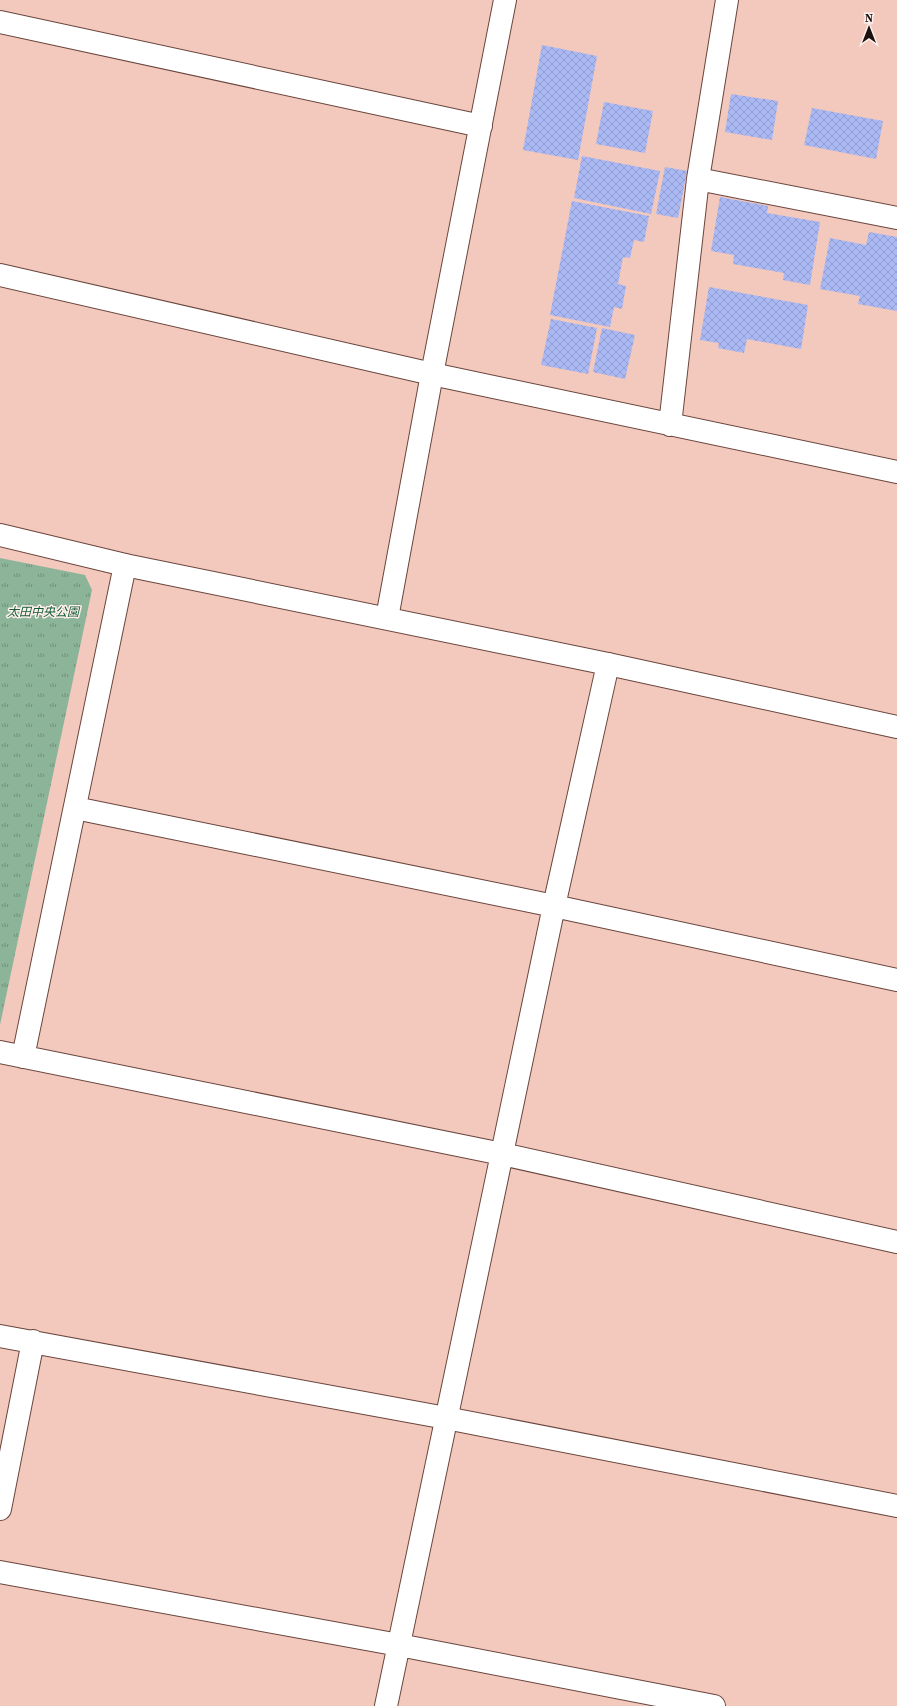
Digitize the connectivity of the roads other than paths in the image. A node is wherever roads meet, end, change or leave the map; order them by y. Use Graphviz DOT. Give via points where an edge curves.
graph roads {
  1 [pos="505,0"];
  2 [pos="727,0"];
  3 [pos="0,22"];
  4 [pos="481,126"];
  5 [pos="698,179"];
  6 [pos="897,218"];
  7 [pos="0,275"];
  8 [pos="432,374"];
  9 [pos="670,425"];
  10 [pos="897,472"];
  11 [pos="0,535"];
  12 [pos="125,565"];
  13 [pos="387,618"];
  14 [pos="608,664"];
  15 [pos="897,728"];
  16 [pos="75,808"];
  17 [pos="554,906"];
  18 [pos="897,980"];
  19 [pos="0,1052"];
  20 [pos="23,1057"];
  21 [pos="502,1154"];
  22 [pos="897,1242"];
  23 [pos="0,1336"];
  24 [pos="33,1342"];
  25 [pos="446,1418"];
  26 [pos="897,1506"];
  27 [pos="0,1510"];
  28 [pos="0,1572"];
  29 [pos="399,1645"];
  30 [pos="386,1706"];
  31 [pos="714,1706"];
  1 -- 4 [label="street"];
  2 -- 5 [label="street"];
  3 -- 4 [label="street"];
  4 -- 8 [label="street"];
  5 -- 6 [label="street"];
  5 -- 9 [label="street"];
  7 -- 8 [label="street"];
  8 -- 9 [label="street"];
  8 -- 13 [label="street"];
  9 -- 10 [label="street"];
  11 -- 12 [label="street"];
  12 -- 13 [label="street"];
  12 -- 16 [label="street"];
  13 -- 14 [label="street"];
  14 -- 15 [label="street"];
  14 -- 17 [label="street"];
  16 -- 17 [label="street"];
  16 -- 20 [label="street"];
  17 -- 18 [label="street"];
  17 -- 21 [label="street"];
  19 -- 20 [label="street"];
  20 -- 21 [label="street"];
  21 -- 22 [label="street"];
  21 -- 25 [label="street"];
  23 -- 24 [label="street"];
  24 -- 25 [label="street"];
  24 -- 27 [label="street"];
  25 -- 26 [label="street"];
  25 -- 29 [label="street"];
  28 -- 29 [label="street"];
  29 -- 30 [label="street"];
  29 -- 31 [label="street"];
}
